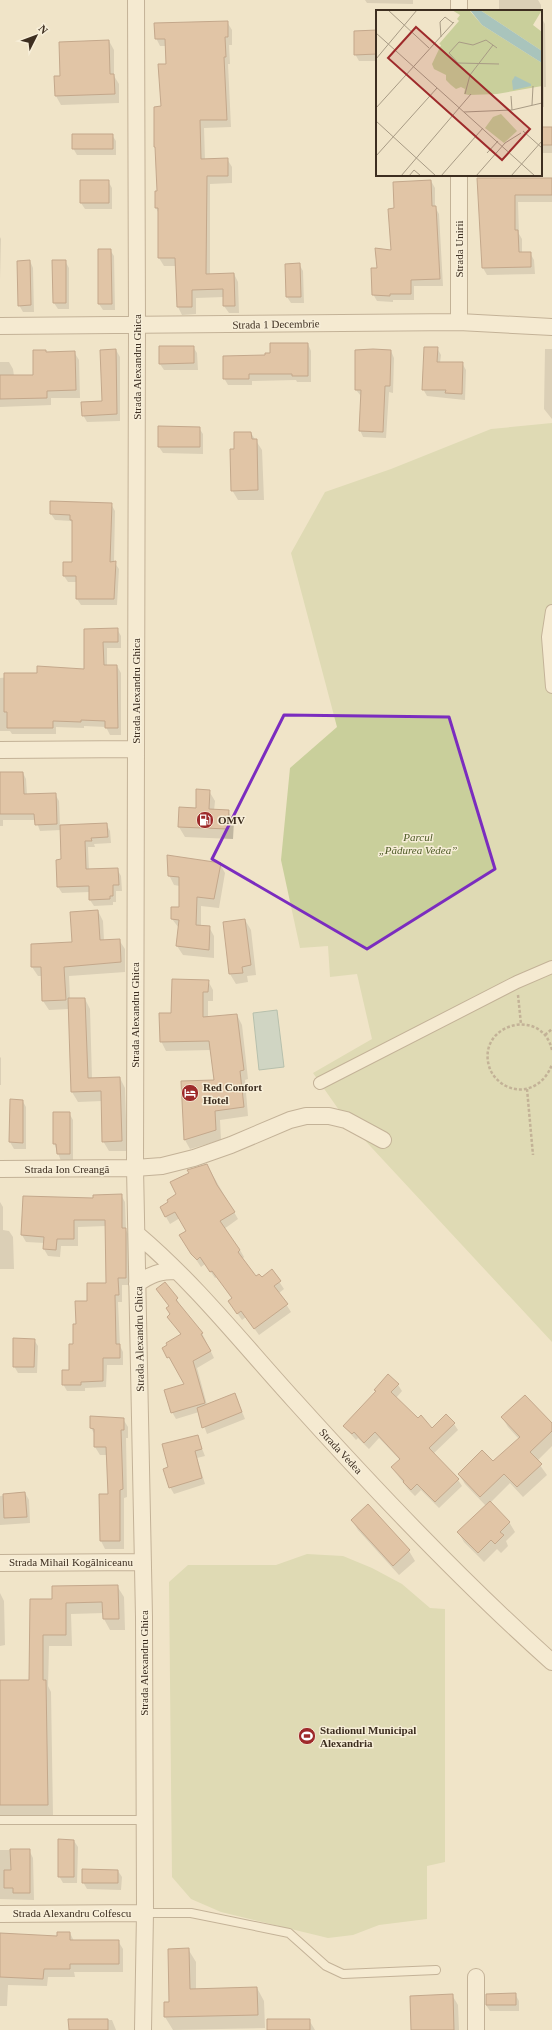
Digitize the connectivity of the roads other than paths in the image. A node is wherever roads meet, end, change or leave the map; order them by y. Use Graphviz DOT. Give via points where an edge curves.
graph roads {
  1 [pos="136,0"];
  2 [pos="459,176"];
  3 [pos="459,322"];
  4 [pos="0,326"];
  5 [pos="137,326"];
  6 [pos="552,327"];
  7 [pos="552,611"];
  8 [pos="552,688"];
  9 [pos="135,749"];
  10 [pos="0,750"];
  11 [pos="552,967"];
  12 [pos="320,1084"];
  13 [pos="383,1140"];
  14 [pos="135,1168"];
  15 [pos="0,1169"];
  16 [pos="137,1234"];
  17 [pos="176,1271"];
  18 [pos="138,1284"];
  19 [pos="143,1562"];
  20 [pos="0,1563"];
  21 [pos="552,1662"];
  22 [pos="0,1820"];
  23 [pos="144,1820"];
  24 [pos="145,1913"];
  25 [pos="0,1914"];
  26 [pos="436,1970"];
  27 [pos="476,1977"];
  28 [pos="143,2030"];
  29 [pos="476,2030"];
  1 -- 5 [label="street, Strada Alexandru Ghica"];
  2 -- 3 [label="street, Strada Unirii"];
  3 -- 5 [label="street, Strada 1 Decembrie"];
  3 -- 6 [label="street, Strada 1 Decembrie"];
  4 -- 5 [label="street, Strada 1 Decembrie"];
  5 -- 9 [label="street, Strada Alexandru Ghica"];
  7 -- 8 [label="street" via="548,637"];
  9 -- 10 [label="street"];
  9 -- 14 [label="street, Strada Alexandru Ghica"];
  11 -- 12 [label="street" via="517,982"];
  13 -- 14 [label="street, Strada Ion Creangă" via="346,1120 329,1116 306,1116 194,1158 162,1166"];
  14 -- 15 [label="street, Strada Ion Creangă"];
  14 -- 16 [label="street, Strada Alexandru Ghica"];
  16 -- 17 [label="street, Strada Vedea"];
  16 -- 18 [label="street, Strada Alexandru Ghica"];
  17 -- 18 [label="street" via="161,1271 149,1275"];
  17 -- 21 [label="street, Strada Vedea" via="325,1434 432,1546"];
  18 -- 19 [label="street, Strada Alexandru Ghica"];
  19 -- 20 [label="street, Strada Mihail Kogălniceanu"];
  19 -- 23 [label="street, Strada Alexandru Ghica"];
  22 -- 23 [label="lane"];
  23 -- 24 [label="street, Strada Alexandru Ghica"];
  24 -- 25 [label="street, Strada Alexandru Colfescu"];
  24 -- 26 [label="lane" via="191,1913 289,1933 326,1966 343,1974"];
  24 -- 28 [label="street, Strada Alexandru Ghica"];
  27 -- 29 [label="street"];
}
